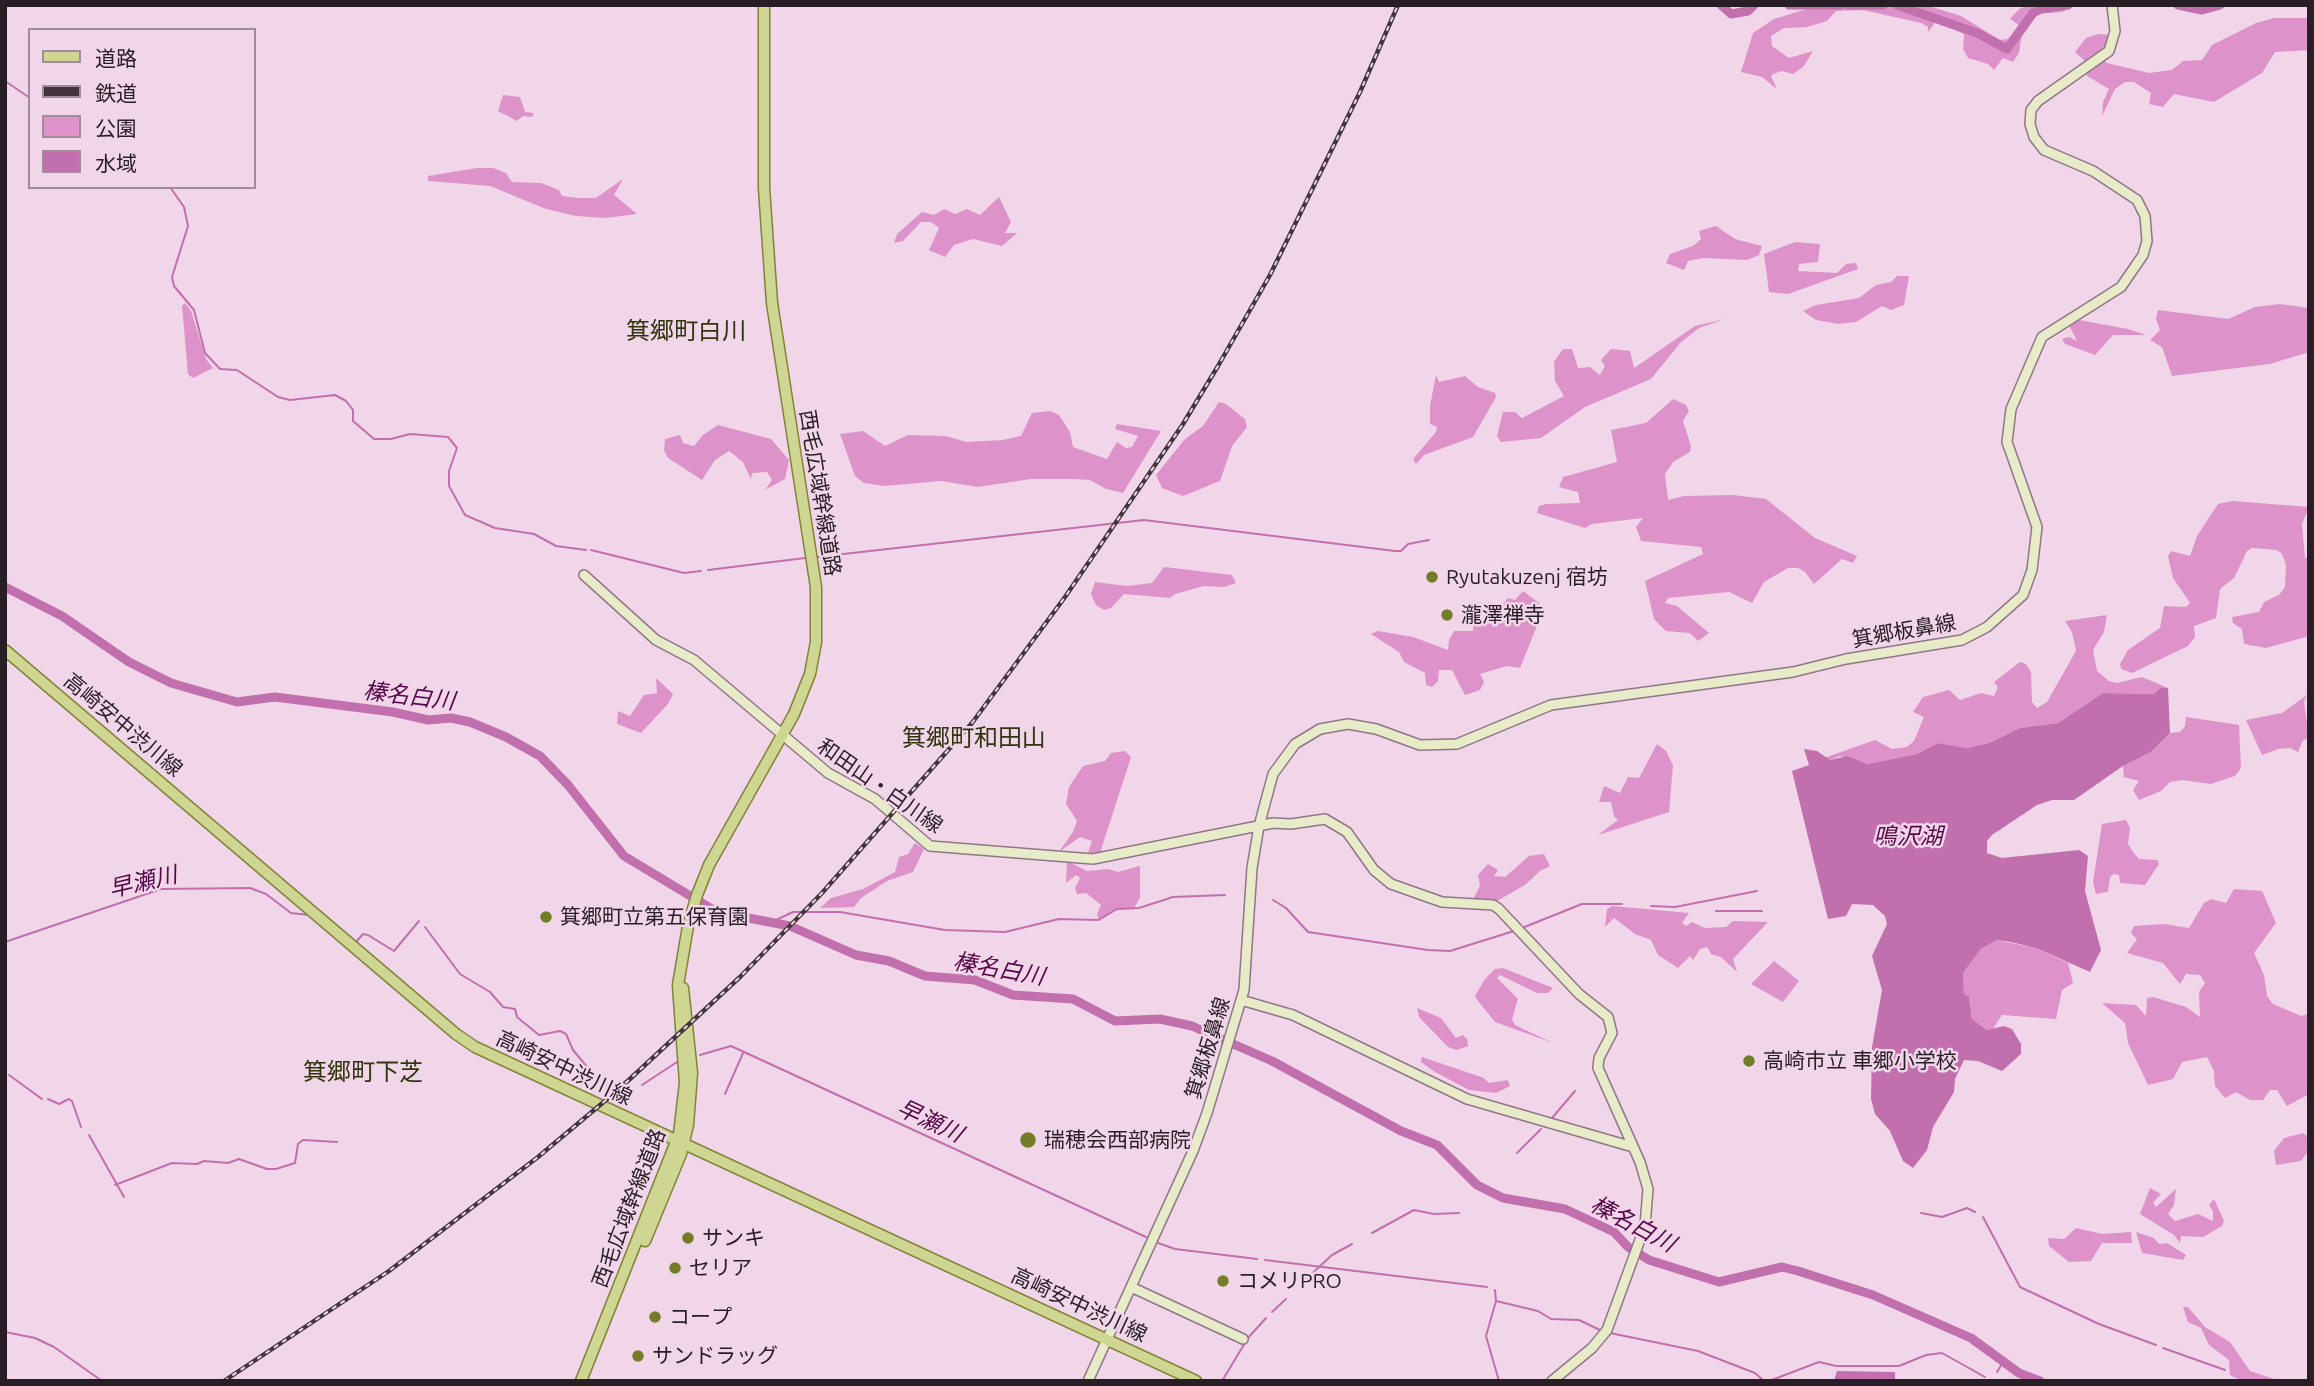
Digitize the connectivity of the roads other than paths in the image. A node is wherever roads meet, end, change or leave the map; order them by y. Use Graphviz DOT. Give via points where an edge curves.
graph roads {
  1 [pos="764,5"];
  2 [pos="2112,5"];
  3 [pos="584,575"];
  4 [pos="5,650"];
  5 [pos="783,735"];
  6 [pos="1259,826"];
  7 [pos="1241,1000"];
  8 [pos="680,1143"];
  9 [pos="1633,1147"];
  10 [pos="1131,1287"];
  11 [pos="1107,1339"];
  12 [pos="1243,1339"];
  13 [pos="580,1381"];
  14 [pos="588,1381"];
  15 [pos="1088,1381"];
  16 [pos="1196,1381"];
  17 [pos="1552,1381"];
  1 -- 5 [label="main road, 西毛広域幹線道路" via="764,188 772,303 817,605 810,674"];
  2 -- 6 [label="main road, 箕郷板鼻線" via="2115,31 2109,51 2038,101 2031,110 2030,124 2044,150 2093,171 2134,197 2145,216 2147,241 2143,256 2116,291 2042,337 2011,409 2007,442 2036,527 2031,579 2019,600 1987,627 1962,640 1793,672 1551,705 1457,744 1427,746 1367,727 1333,725 1305,737 1282,759"];
  3 -- 5 [label="main road, 和田山・白川線" via="656,640 694,660"];
  4 -- 8 [label="main road, 高崎安中渋川線" via="460,1037"];
  5 -- 6 [label="main road, 和田山・白川線" via="828,773 875,799 936,848 1093,859"];
  5 -- 8 [label="main road, 西毛広域幹線道路" via="704,877 688,926 677,997 684,1103"];
  6 -- 7 [label="main road, 箕郷板鼻線"];
  6 -- 9 [label="main road" via="1329,820 1347,832 1374,870 1391,884 1442,902 1493,905 1503,912 1579,994 1608,1017 1611,1037 1598,1068"];
  7 -- 9 [label="main road" via="1293,1015 1467,1099"];
  7 -- 10 [label="main road, 箕郷板鼻線" via="1193,1151"];
  8 -- 11 [label="main road, 高崎安中渋川線"];
  8 -- 13 [label="main road, 西毛広域幹線道路"];
  8 -- 14 [label="main road, 西毛広域幹線道路"];
  9 -- 17 [label="main road" via="1648,1189 1643,1233 1604,1335"];
  10 -- 11 [label="main road, 箕郷板鼻線"];
  10 -- 12 [label="main road"];
  11 -- 15 [label="main road, 箕郷板鼻線"];
  11 -- 16 [label="main road, 高崎安中渋川線"];
}
